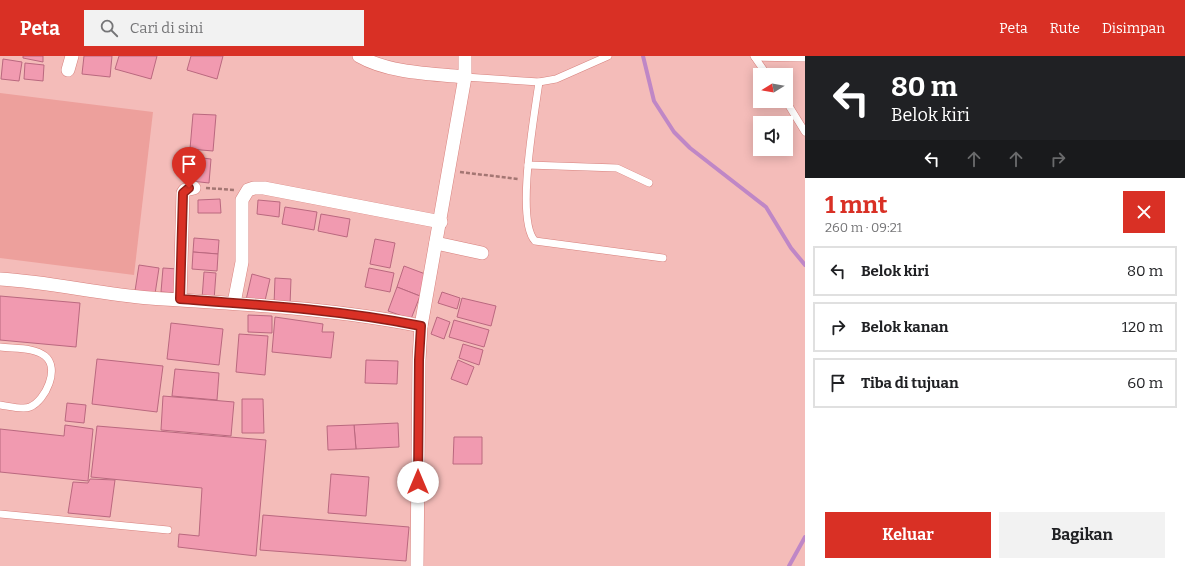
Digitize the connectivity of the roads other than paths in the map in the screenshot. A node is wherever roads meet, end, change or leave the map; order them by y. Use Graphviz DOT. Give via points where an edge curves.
graph roads {
  1 [pos="72,56"];
  2 [pos="359,56"];
  3 [pos="465,56"];
  4 [pos="608,56"];
  5 [pos="754,57"];
  6 [pos="805,58"];
  7 [pos="762,68"];
  8 [pos="68,70"];
  9 [pos="465,77"];
  10 [pos="539,82"];
  11 [pos="790,108"];
  12 [pos="805,132"];
  13 [pos="528,165"];
  14 [pos="649,183"];
  15 [pos="194,188"];
  16 [pos="441,222"];
  17 [pos="436,243"];
  18 [pos="482,253"];
  19 [pos="663,258"];
  20 [pos="0,279"];
  21 [pos="180,299"];
  22 [pos="234,303"];
  23 [pos="421,326"];
  24 [pos="0,347"];
  25 [pos="0,405"];
  26 [pos="0,514"];
  27 [pos="168,530"];
  28 [pos="417,566"];
  1 -- 8 [label="street"];
  2 -- 9 [label="street" via="416,72"];
  3 -- 9 [label="street"];
  4 -- 10 [label="lane" via="556,79"];
  5 -- 6 [label="lane"];
  5 -- 7 [label="lane"];
  9 -- 10 [label="lane"];
  9 -- 16 [label="street"];
  10 -- 13 [label="lane"];
  11 -- 12 [label="lane"];
  13 -- 14 [label="lane" via="617,168"];
  13 -- 19 [label="lane" via="527,224 535,241"];
  15 -- 21 [label="street" via="183,193"];
  16 -- 17 [label="street"];
  16 -- 22 [label="street" via="264,188 248,190 242,200 242,262"];
  17 -- 18 [label="street"];
  17 -- 23 [label="street"];
  20 -- 21 [label="street"];
  21 -- 22 [label="street"];
  22 -- 23 [label="street" via="353,314"];
  23 -- 28 [label="street"];
  24 -- 25 [label="lane" via="36,351 46,356 51,367 48,389 41,400 29,407"];
  26 -- 27 [label="lane"];
}
